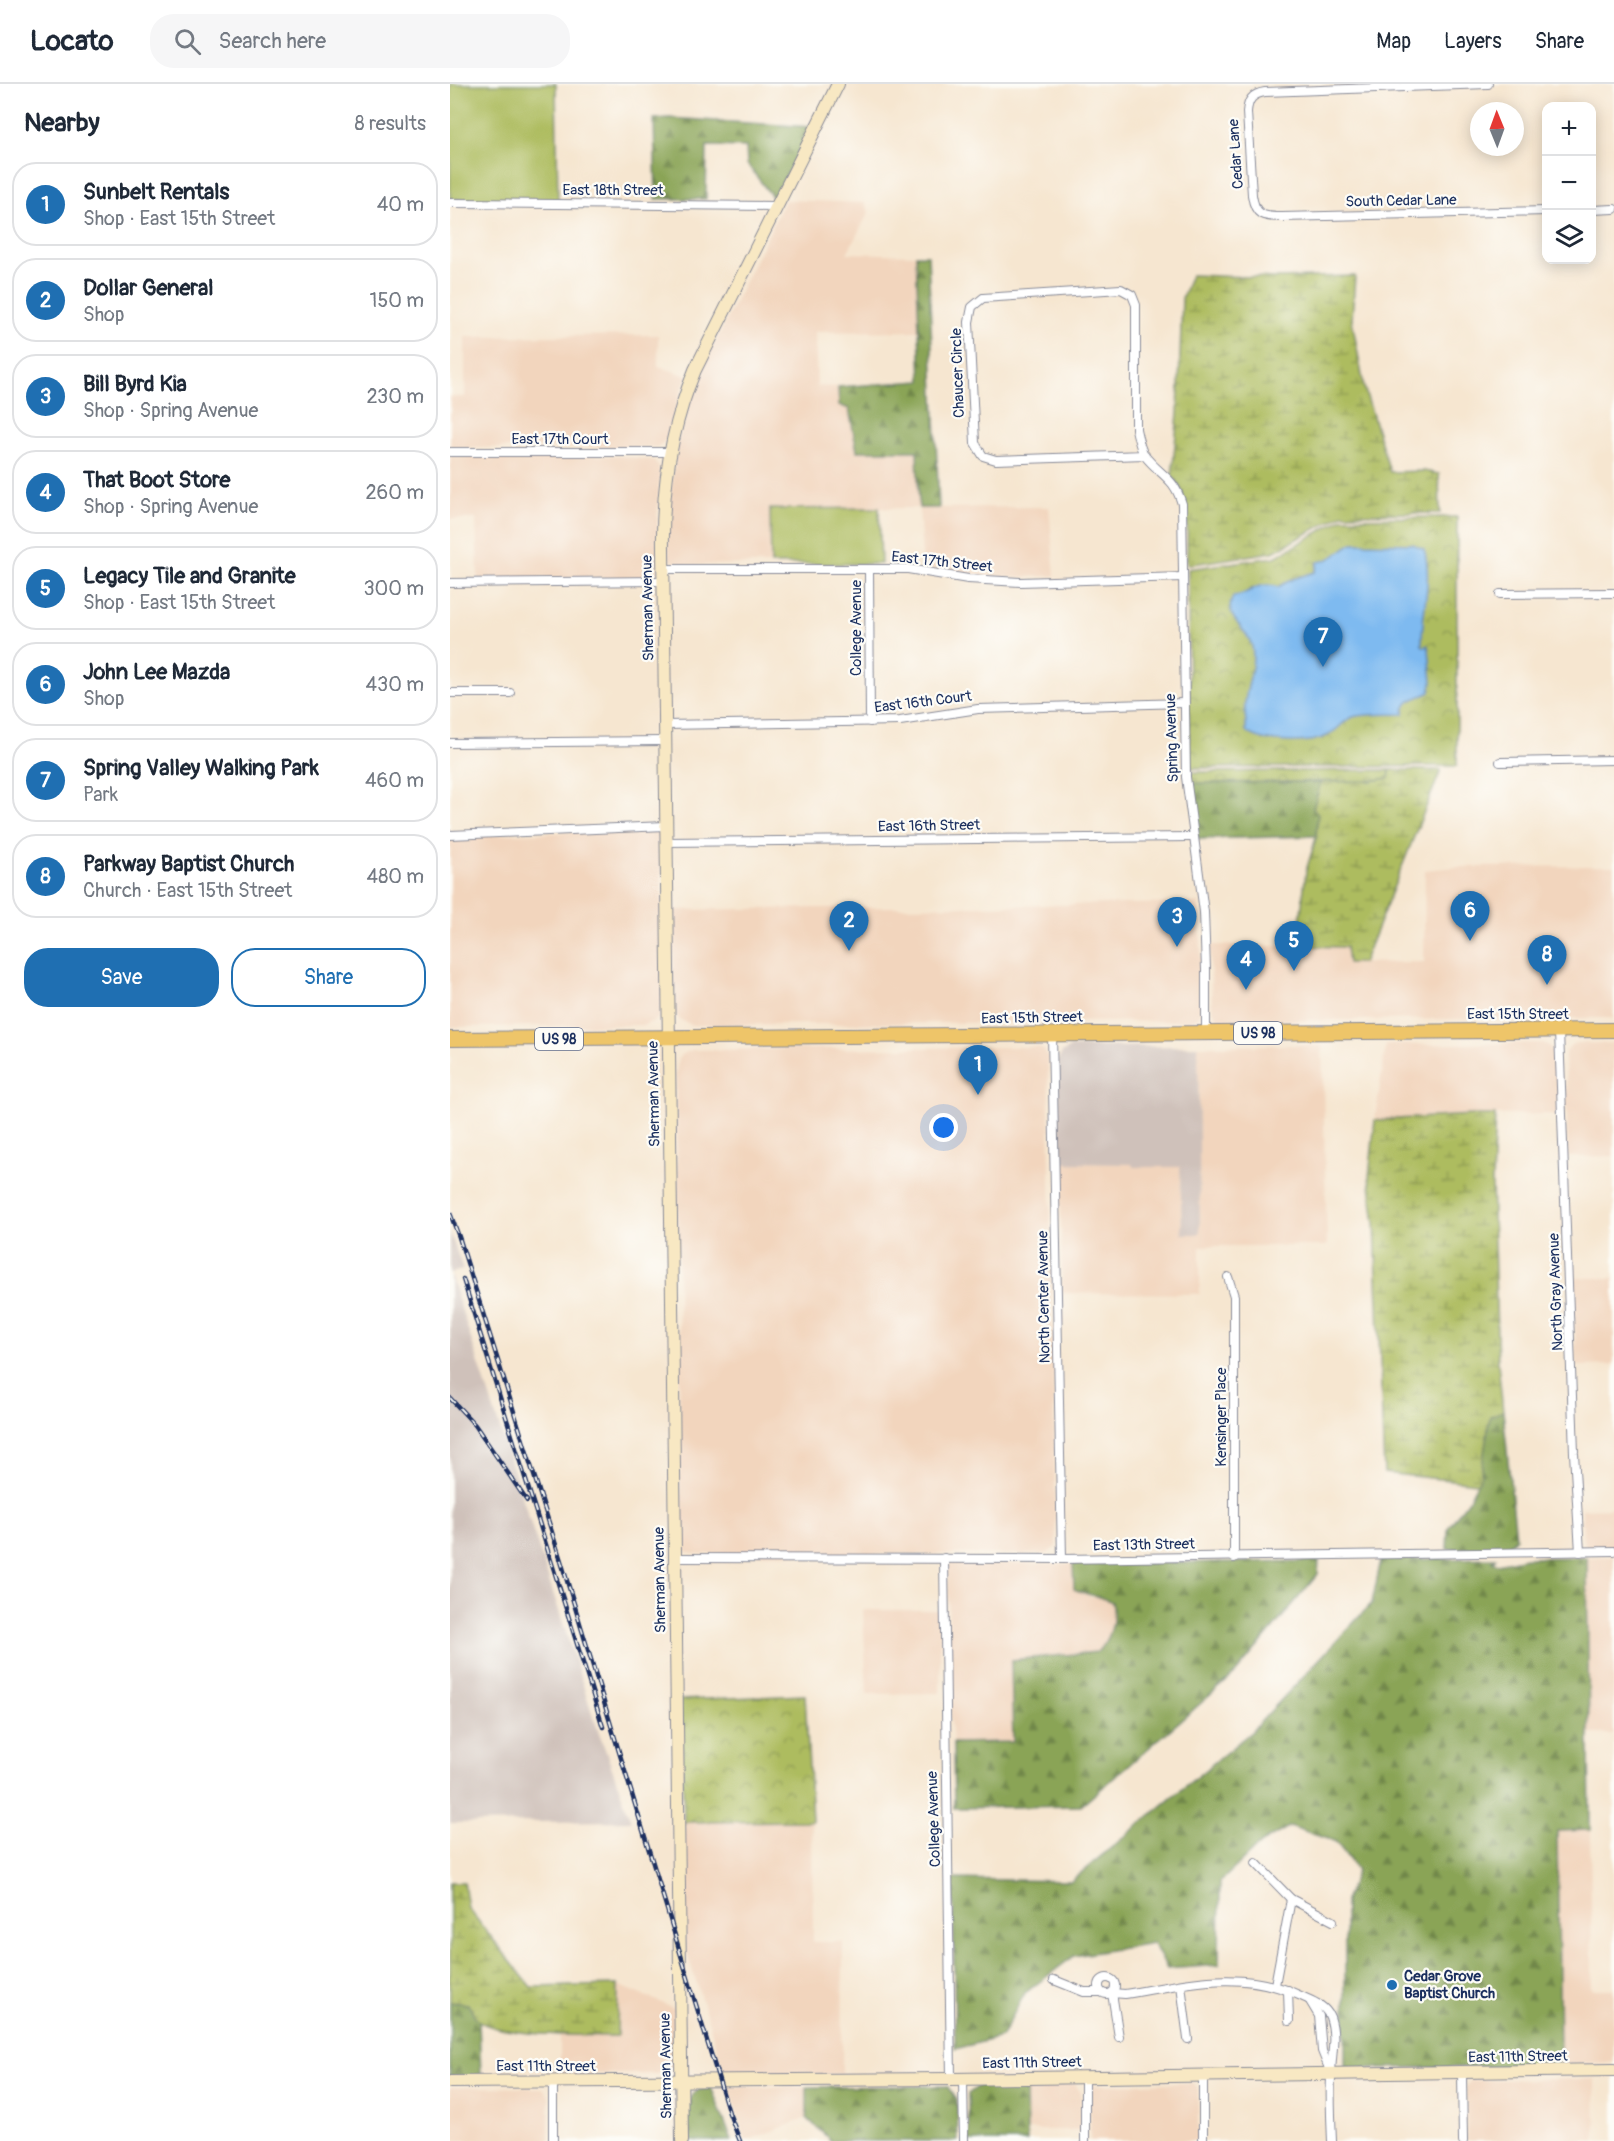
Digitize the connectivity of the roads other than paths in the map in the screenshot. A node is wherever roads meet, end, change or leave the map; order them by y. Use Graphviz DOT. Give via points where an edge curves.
graph roads {
  1 [pos="838,84"];
  2 [pos="1488,84"];
  3 [pos="450,204"];
  4 [pos="776,206"];
  5 [pos="1614,209"];
  6 [pos="1596,210"];
  7 [pos="1542,211"];
  8 [pos="1257,212"];
  9 [pos="450,452"];
  10 [pos="670,452"];
  11 [pos="1144,455"];
  12 [pos="869,569"];
  13 [pos="663,575"];
  14 [pos="1183,577"];
  15 [pos="450,583"];
  16 [pos="1614,593"];
  17 [pos="1500,594"];
  18 [pos="450,693"];
  19 [pos="510,693"];
  20 [pos="1184,703"];
  21 [pos="870,722"];
  22 [pos="665,725"];
  23 [pos="665,741"];
  24 [pos="450,743"];
  25 [pos="1614,760"];
  26 [pos="1500,762"];
  27 [pos="666,826"];
  28 [pos="450,835"];
  29 [pos="1193,837"];
  30 [pos="666,842"];
  31 [pos="1614,1030"];
  32 [pos="1559,1031"];
  33 [pos="1206,1033"];
  34 [pos="1052,1034"];
  35 [pos="668,1038"];
  36 [pos="450,1039"];
  37 [pos="1228,1277"];
  38 [pos="1614,1551"];
  39 [pos="1580,1552"];
  40 [pos="675,1558"];
  41 [pos="944,1558"];
  42 [pos="1234,1558"];
  43 [pos="1062,1559"];
  44 [pos="1256,1863"];
  45 [pos="1291,1899"];
  46 [pos="1333,1921"];
  47 [pos="1054,1980"];
  48 [pos="1180,1985"];
  49 [pos="1275,1985"];
  50 [pos="1288,1990"];
  51 [pos="1101,1992"];
  52 [pos="1112,1993"];
  53 [pos="1289,2021"];
  54 [pos="1119,2037"];
  55 [pos="1188,2038"];
  56 [pos="1614,2070"];
  57 [pos="1462,2073"];
  58 [pos="1331,2075"];
  59 [pos="1203,2076"];
  60 [pos="1085,2077"];
  61 [pos="957,2079"];
  62 [pos="553,2081"];
  63 [pos="681,2081"];
  64 [pos="450,2082"];
  65 [pos="553,2141"];
  66 [pos="682,2141"];
  67 [pos="964,2141"];
  68 [pos="1085,2141"];
  69 [pos="1203,2141"];
  70 [pos="1332,2141"];
  71 [pos="1463,2141"];
  1 -- 4 [label="street, Sherman Avenue"];
  2 -- 8 [label="street, Cedar Lane" via="1270,92 1253,96 1247,112 1252,195"];
  3 -- 4 [label="street, East 18th Street"];
  4 -- 10 [label="street, Sherman Avenue" via="694,370"];
  5 -- 6 [label="street"];
  7 -- 8 [label="street, South Cedar Lane" via="1282,217"];
  9 -- 10 [label="street, East 17th Court"];
  10 -- 13 [label="street, Sherman Avenue" via="663,515"];
  11 -- 11 [label="street, Chaucer Circle" via="1137,429 1136,305 1132,295 1121,289 983,298 972,307 969,322 975,443 983,456 996,460"];
  11 -- 14 [label="street, Spring Avenue" via="1174,483 1179,494"];
  12 -- 13 [label="street, East 17th Street"];
  12 -- 14 [label="street, East 17th Street" via="908,569 968,579 1020,582"];
  12 -- 21 [label="street, College Avenue"];
  13 -- 15 [label="street, East 17th Street"];
  13 -- 22 [label="street, Sherman Avenue"];
  14 -- 20 [label="street, Spring Avenue"];
  16 -- 17 [label="street"];
  18 -- 19 [label="street"];
  20 -- 21 [label="street, East 16th Court" via="978,709"];
  20 -- 29 [label="street, Spring Avenue"];
  21 -- 22 [label="street, East 16th Court"];
  22 -- 23 [label="street, Sherman Avenue"];
  23 -- 24 [label="street"];
  23 -- 27 [label="street, Sherman Avenue"];
  25 -- 26 [label="street"];
  27 -- 28 [label="street"];
  27 -- 30 [label="street, Sherman Avenue"];
  29 -- 30 [label="street, East 16th Street"];
  29 -- 33 [label="street, Spring Avenue" via="1204,912"];
  30 -- 35 [label="street, Sherman Avenue"];
  31 -- 32 [label="main road, East 15th Street / US 98"];
  32 -- 33 [label="main road, East 15th Street / US 98"];
  32 -- 39 [label="street, North Gray Avenue"];
  33 -- 34 [label="main road, East 15th Street / US 98"];
  34 -- 35 [label="main road, East 15th Street / US 98"];
  34 -- 43 [label="street, North Center Avenue"];
  35 -- 36 [label="main road, East 15th Street / US 98"];
  35 -- 40 [label="street, Sherman Avenue"];
  37 -- 42 [label="street, Kensinger Place" via="1234,1296"];
  38 -- 39 [label="street, East 13th Street"];
  39 -- 42 [label="street, East 13th Street"];
  40 -- 41 [label="street, East 13th Street"];
  40 -- 63 [label="street, Sherman Avenue"];
  41 -- 43 [label="street, East 13th Street"];
  41 -- 61 [label="street, College Avenue"];
  42 -- 43 [label="street, East 13th Street"];
  44 -- 45 [label="street"];
  45 -- 46 [label="street"];
  45 -- 49 [label="street"];
  47 -- 51 [label="street" via="1084,1992"];
  48 -- 49 [label="street" via="1220,1979"];
  48 -- 52 [label="street"];
  48 -- 55 [label="street"];
  49 -- 50 [label="street"];
  50 -- 53 [label="street"];
  50 -- 58 [label="street" via="1326,2009 1332,2024 1334,2050"];
  51 -- 52 [label="street"];
  51 -- 52 [label="street" via="1099,1984 1107,1978 1115,1983"];
  52 -- 54 [label="street"];
  56 -- 57 [label="street, East 11th Street"];
  57 -- 58 [label="street, East 11th Street"];
  57 -- 71 [label="street"];
  58 -- 59 [label="street, East 11th Street"];
  58 -- 70 [label="street"];
  59 -- 60 [label="street, East 11th Street"];
  59 -- 69 [label="street"];
  60 -- 61 [label="street, East 11th Street"];
  60 -- 68 [label="street"];
  61 -- 63 [label="street, East 11th Street"];
  61 -- 67 [label="street, College Avenue"];
  62 -- 63 [label="street, East 11th Street"];
  62 -- 64 [label="street, East 11th Street"];
  62 -- 65 [label="street"];
  63 -- 66 [label="street, Sherman Avenue"];
}
